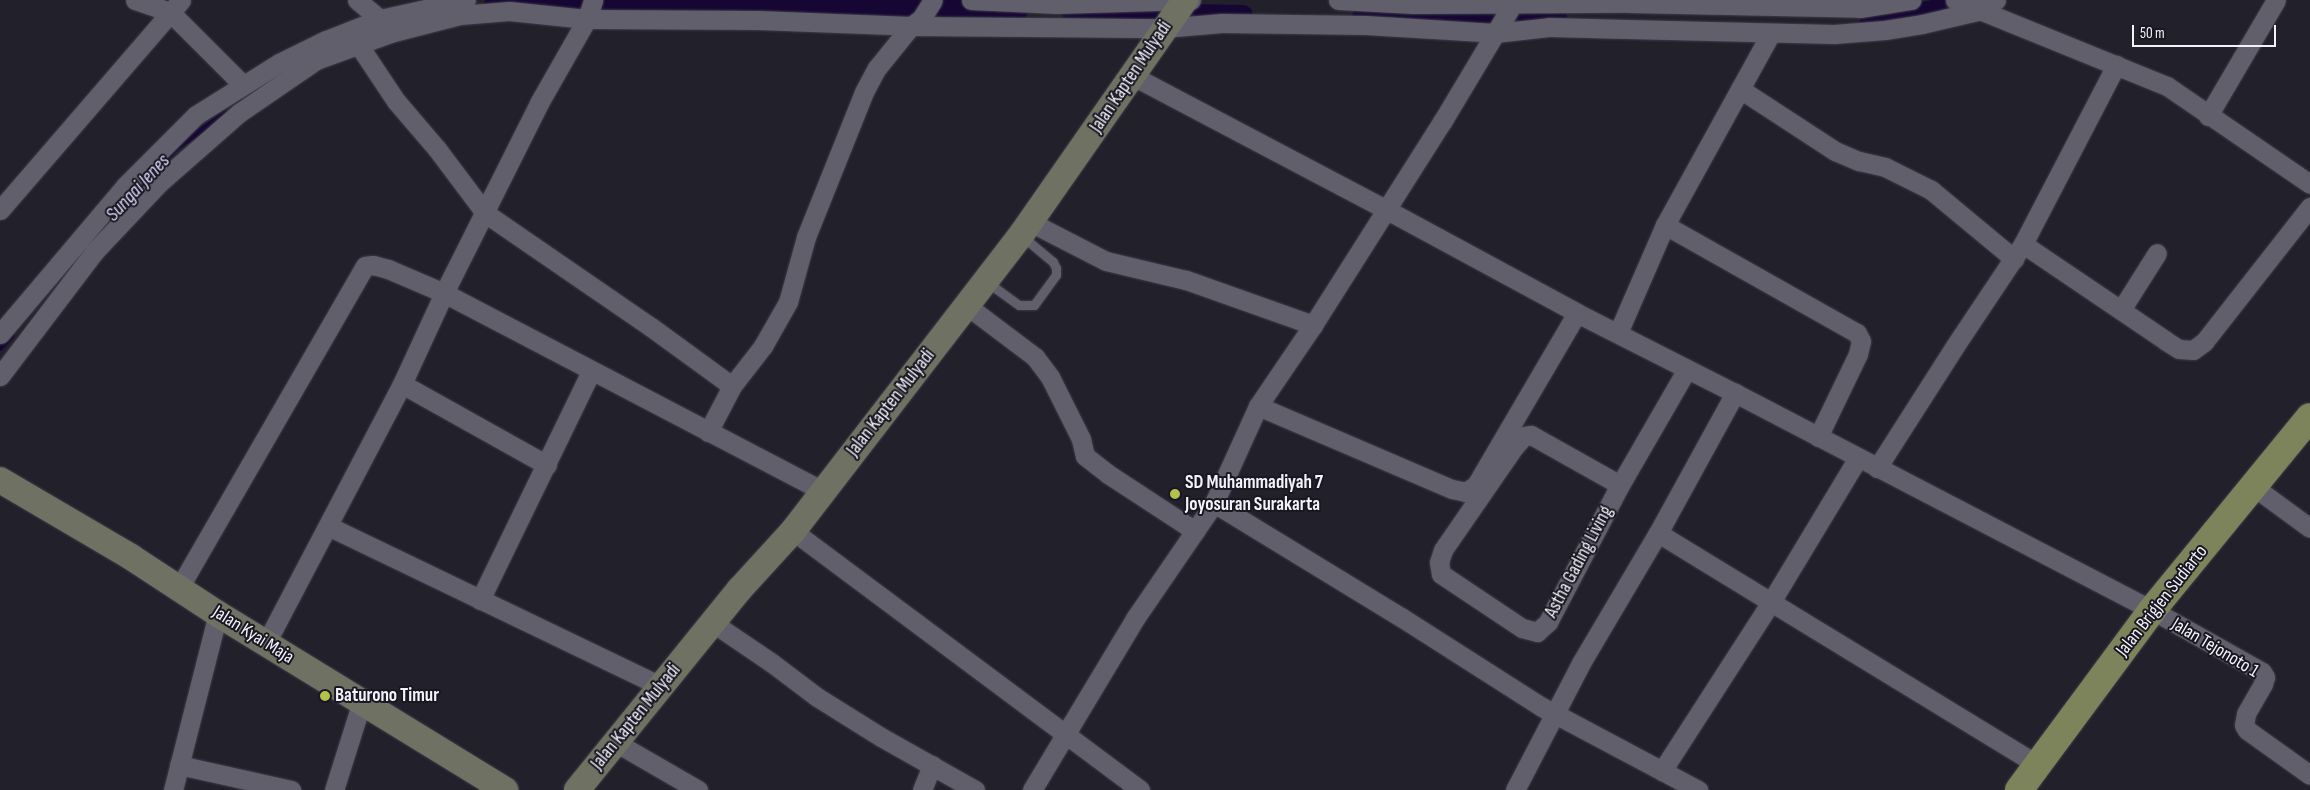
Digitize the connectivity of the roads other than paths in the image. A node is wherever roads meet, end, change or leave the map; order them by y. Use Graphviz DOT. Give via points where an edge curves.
graph roads {
  1 [pos="135,0"];
  2 [pos="357,0"];
  3 [pos="466,0"];
  4 [pos="971,0"];
  5 [pos="1338,0"];
  6 [pos="1911,0"];
  7 [pos="1996,0"];
  8 [pos="2276,0"];
  9 [pos="1514,4"];
  10 [pos="176,6"];
  11 [pos="1968,6"];
  12 [pos="1179,9"];
  13 [pos="589,11"];
  14 [pos="923,13"];
  15 [pos="380,19"];
  16 [pos="1498,30"];
  17 [pos="1770,33"];
  18 [pos="358,44"];
  19 [pos="2116,65"];
  20 [pos="1132,76"];
  21 [pos="243,85"];
  22 [pos="1740,89"];
  23 [pos="2208,116"];
  24 [pos="2310,184"];
  25 [pos="4,200"];
  26 [pos="2310,207"];
  27 [pos="1385,209"];
  28 [pos="485,213"];
  29 [pos="1665,225"];
  30 [pos="1026,229"];
  31 [pos="2019,252"];
  32 [pos="2157,254"];
  33 [pos="985,280"];
  34 [pos="444,293"];
  35 [pos="966,305"];
  36 [pos="2121,310"];
  37 [pos="1577,313"];
  38 [pos="1313,325"];
  39 [pos="1618,333"];
  40 [pos="0,334"];
  41 [pos="1687,369"];
  42 [pos="591,371"];
  43 [pos="0,376"];
  44 [pos="402,384"];
  45 [pos="732,386"];
  46 [pos="1735,393"];
  47 [pos="1258,406"];
  48 [pos="2310,417"];
  49 [pos="708,432"];
  50 [pos="1818,437"];
  51 [pos="1858,458"];
  52 [pos="547,465"];
  53 [pos="1877,468"];
  54 [pos="1613,481"];
  55 [pos="2,486"];
  56 [pos="2254,487"];
  57 [pos="823,491"];
  58 [pos="1214,503"];
  59 [pos="328,526"];
  60 [pos="2310,528"];
  61 [pos="792,531"];
  62 [pos="1195,531"];
  63 [pos="1658,533"];
  64 [pos="179,588"];
  65 [pos="480,600"];
  66 [pos="1771,602"];
  67 [pos="2152,610"];
  68 [pos="218,614"];
  69 [pos="713,623"];
  70 [pos="266,644"];
  71 [pos="660,686"];
  72 [pos="362,702"];
  73 [pos="1556,712"];
  74 [pos="1064,735"];
  75 [pos="615,742"];
  76 [pos="179,765"];
  77 [pos="932,765"];
  78 [pos="2038,765"];
  79 [pos="1662,771"];
  80 [pos="2310,775"];
  81 [pos="173,790"];
  82 [pos="291,790"];
  83 [pos="334,790"];
  84 [pos="505,790"];
  85 [pos="577,790"];
  86 [pos="698,790"];
  87 [pos="922,790"];
  88 [pos="975,790"];
  89 [pos="1032,790"];
  90 [pos="1140,790"];
  91 [pos="1515,790"];
  92 [pos="1698,790"];
  93 [pos="2019,790"];
  1 -- 10 [label="street"];
  2 -- 15 [label="street"];
  3 -- 15 [label="street"];
  4 -- 12 [label="street"];
  5 -- 9 [label="street"];
  6 -- 9 [label="street" via="1860,8"];
  7 -- 11 [label="street"];
  8 -- 23 [label="street"];
  9 -- 16 [label="street"];
  10 -- 21 [label="street"];
  10 -- 25 [label="street"];
  11 -- 17 [label="street" via="1885,30 1834,34"];
  11 -- 19 [label="street"];
  12 -- 14 [label="street"];
  12 -- 16 [label="street" via="1222,23"];
  12 -- 20 [label="main road, Jalan Kapten Mulyadi"];
  13 -- 14 [label="street" via="758,20"];
  13 -- 18 [label="street" via="460,15"];
  13 -- 28 [label="street"];
  14 -- 45 [label="street" via="877,68 864,92 806,237 788,302 763,346"];
  15 -- 21 [label="street" via="326,40"];
  16 -- 17 [label="street" via="1671,28"];
  16 -- 27 [label="street"];
  17 -- 22 [label="street"];
  18 -- 28 [label="street" via="396,101"];
  18 -- 43 [label="street" via="316,60 239,113 159,183 94,252"];
  19 -- 23 [label="street" via="2167,86"];
  19 -- 31 [label="street"];
  20 -- 27 [label="street"];
  20 -- 30 [label="main road, Jalan Kapten Mulyadi"];
  21 -- 40 [label="street" via="196,115 125,186"];
  22 -- 29 [label="street"];
  22 -- 31 [label="street" via="1835,151 1885,167 1931,190"];
  23 -- 24 [label="street"];
  26 -- 36 [label="street" via="2204,342 2193,350 2179,349"];
  27 -- 37 [label="street"];
  27 -- 38 [label="street"];
  28 -- 34 [label="street"];
  28 -- 45 [label="street"];
  29 -- 39 [label="street"];
  29 -- 50 [label="street" via="1856,333 1861,341 1858,354"];
  30 -- 33 [label="main road, Jalan Kapten Mulyadi"];
  30 -- 33 [label="lane" via="1056,268 1056,275 1034,305 1019,305"];
  30 -- 38 [label="street" via="1106,261 1186,280"];
  31 -- 36 [label="street"];
  31 -- 53 [label="street"];
  32 -- 36 [label="street"];
  33 -- 35 [label="main road, Jalan Kapten Mulyadi"];
  34 -- 42 [label="street"];
  34 -- 44 [label="street"];
  34 -- 64 [label="street" via="373,265 360,271"];
  35 -- 57 [label="main road, Jalan Kapten Mulyadi"];
  35 -- 62 [label="street" via="1035,357 1058,394 1081,440 1085,456"];
  37 -- 39 [label="street"];
  37 -- 47 [label="street" via="1476,485 1466,492 1452,489"];
  38 -- 47 [label="street"];
  39 -- 41 [label="street"];
  41 -- 46 [label="street"];
  41 -- 54 [label="street, Astha Gading Living" via="1620,485 1548,622 1537,632 1522,628 1441,574 1442,550 1524,436 1531,435"];
  42 -- 49 [label="street"];
  42 -- 52 [label="street"];
  44 -- 52 [label="street"];
  44 -- 59 [label="street"];
  45 -- 49 [label="street"];
  46 -- 50 [label="street"];
  46 -- 63 [label="street"];
  47 -- 58 [label="street"];
  48 -- 56 [label="main road, Jalan Brigjen Sudiarto"];
  49 -- 57 [label="street"];
  50 -- 51 [label="street"];
  51 -- 53 [label="street"];
  51 -- 66 [label="street"];
  52 -- 65 [label="street"];
  53 -- 67 [label="street"];
  55 -- 64 [label="main road, Jalan Kyai Maja" via="131,557"];
  56 -- 60 [label="street"];
  56 -- 67 [label="main road, Jalan Brigjen Sudiarto"];
  57 -- 61 [label="main road, Jalan Kapten Mulyadi"];
  58 -- 62 [label="street"];
  58 -- 73 [label="street" via="1542,707"];
  59 -- 65 [label="street"];
  59 -- 70 [label="street"];
  61 -- 69 [label="main road, Jalan Kapten Mulyadi"];
  61 -- 74 [label="street"];
  62 -- 74 [label="street" via="1136,617"];
  63 -- 66 [label="street"];
  63 -- 73 [label="street" via="1581,663"];
  64 -- 68 [label="main road, Jalan Kyai Maja"];
  65 -- 71 [label="street"];
  66 -- 78 [label="street"];
  66 -- 79 [label="street"];
  67 -- 78 [label="main road, Jalan Brigjen Sudiarto"];
  67 -- 80 [label="street, Jalan Tejonoto 1" via="2262,672 2263,684 2246,714 2244,725"];
  68 -- 70 [label="main road, Jalan Kyai Maja"];
  68 -- 76 [label="street"];
  69 -- 71 [label="main road, Jalan Kapten Mulyadi"];
  69 -- 77 [label="street" via="817,697"];
  70 -- 72 [label="main road, Jalan Kyai Maja"];
  71 -- 75 [label="main road, Jalan Kapten Mulyadi"];
  72 -- 83 [label="street"];
  72 -- 84 [label="main road, Jalan Kyai Maja"];
  73 -- 79 [label="street"];
  73 -- 91 [label="street"];
  74 -- 89 [label="street"];
  74 -- 90 [label="street"];
  75 -- 85 [label="main road, Jalan Kapten Mulyadi"];
  75 -- 86 [label="street"];
  76 -- 81 [label="street"];
  76 -- 82 [label="street"];
  77 -- 87 [label="street"];
  77 -- 88 [label="street"];
  78 -- 93 [label="main road, Jalan Brigjen Sudiarto"];
  79 -- 92 [label="street"];
}
